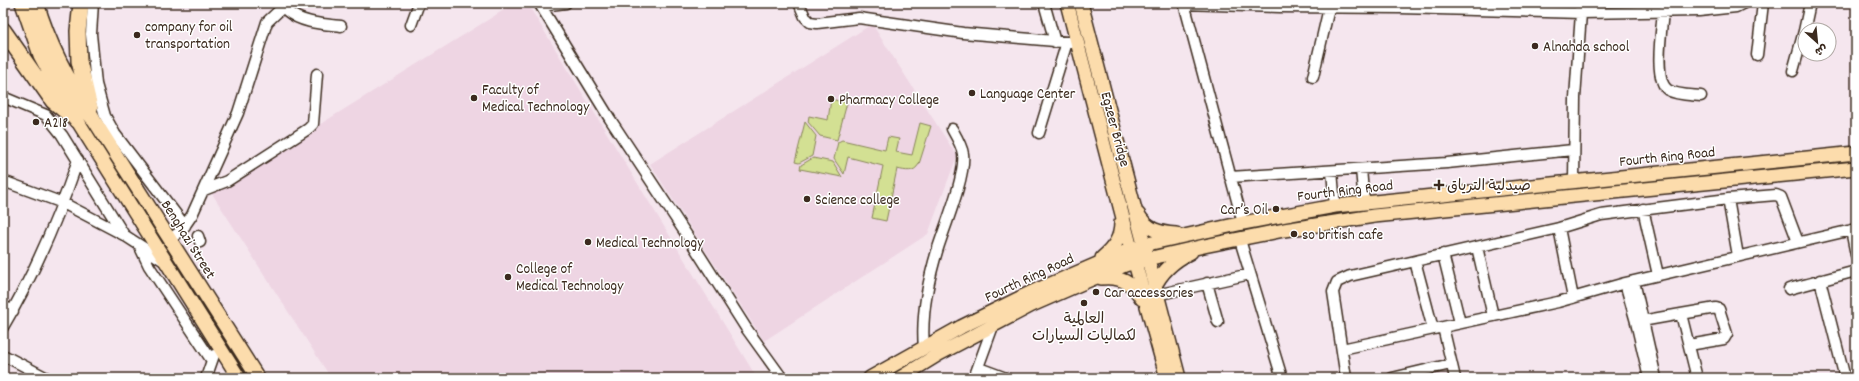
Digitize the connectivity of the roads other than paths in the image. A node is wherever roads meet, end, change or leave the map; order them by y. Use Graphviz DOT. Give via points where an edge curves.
graph roads {
  1 [pos="23,3"];
  2 [pos="36,3"];
  3 [pos="81,3"];
  4 [pos="94,3"];
  5 [pos="419,3"];
  6 [pos="566,3"];
  7 [pos="799,3"];
  8 [pos="1044,3"];
  9 [pos="1067,3"];
  10 [pos="1081,3"];
  11 [pos="1184,3"];
  12 [pos="1580,3"];
  13 [pos="1744,3"];
  14 [pos="1763,3"];
  15 [pos="1810,3"];
  16 [pos="286,4"];
  17 [pos="540,4"];
  18 [pos="1239,4"];
  19 [pos="1324,6"];
  20 [pos="1492,7"];
  21 [pos="1679,7"];
  22 [pos="1699,7"];
  23 [pos="1664,11"];
  24 [pos="1582,13"];
  25 [pos="411,25"];
  26 [pos="341,26"];
  27 [pos="3,30"];
  28 [pos="1055,42"];
  29 [pos="1072,43"];
  30 [pos="1757,55"];
  31 [pos="1792,71"];
  32 [pos="317,74"];
  33 [pos="1313,77"];
  34 [pos="96,84"];
  35 [pos="1701,96"];
  36 [pos="3,97"];
  37 [pos="92,117"];
  38 [pos="77,120"];
  39 [pos="952,129"];
  40 [pos="1039,133"];
  41 [pos="1573,150"];
  42 [pos="1856,153"];
  43 [pos="78,160"];
  44 [pos="1856,168"];
  45 [pos="1361,169"];
  46 [pos="1332,171"];
  47 [pos="1230,177"];
  48 [pos="1574,181"];
  49 [pos="3,182"];
  50 [pos="204,190"];
  51 [pos="1728,198"];
  52 [pos="1132,201"];
  53 [pos="63,203"];
  54 [pos="1364,203"];
  55 [pos="1120,205"];
  56 [pos="1335,206"];
  57 [pos="1643,209"];
  58 [pos="1243,223"];
  59 [pos="185,226"];
  60 [pos="1559,228"];
  61 [pos="1854,229"];
  62 [pos="1194,234"];
  63 [pos="124,235"];
  64 [pos="170,239"];
  65 [pos="1240,240"];
  66 [pos="1798,242"];
  67 [pos="139,245"];
  68 [pos="1204,246"];
  69 [pos="1477,246"];
  70 [pos="1137,248"];
  71 [pos="1443,254"];
  72 [pos="1856,255"];
  73 [pos="1738,256"];
  74 [pos="1141,261"];
  75 [pos="1415,261"];
  76 [pos="167,263"];
  77 [pos="1092,265"];
  78 [pos="1856,271"];
  79 [pos="1250,274"];
  80 [pos="1658,275"];
  81 [pos="1820,280"];
  82 [pos="1087,281"];
  83 [pos="1629,282"];
  84 [pos="1207,284"];
  85 [pos="1789,289"];
  86 [pos="1155,291"];
  87 [pos="1573,298"];
  88 [pos="3,306"];
  89 [pos="214,309"];
  90 [pos="13,311"];
  91 [pos="1150,313"];
  92 [pos="1681,314"];
  93 [pos="1493,316"];
  94 [pos="202,318"];
  95 [pos="1218,322"];
  96 [pos="1640,322"];
  97 [pos="1460,323"];
  98 [pos="993,326"];
  99 [pos="3,327"];
  100 [pos="1438,328"];
  101 [pos="218,343"];
  102 [pos="1689,345"];
  103 [pos="924,348"];
  104 [pos="1342,349"];
  105 [pos="3,355"];
  106 [pos="212,361"];
  107 [pos="1451,364"];
  108 [pos="979,368"];
  109 [pos="910,375"];
  110 [pos="47,378"];
  111 [pos="206,378"];
  112 [pos="239,378"];
  113 [pos="258,378"];
  114 [pos="782,378"];
  115 [pos="870,378"];
  116 [pos="900,378"];
  117 [pos="974,378"];
  118 [pos="1006,378"];
  119 [pos="1167,378"];
  120 [pos="1179,378"];
  121 [pos="1282,378"];
  122 [pos="1346,378"];
  123 [pos="1392,378"];
  124 [pos="1455,378"];
  125 [pos="1649,378"];
  126 [pos="1656,378"];
  127 [pos="1697,378"];
  128 [pos="1845,378"];
  1 -- 38 [label="highway" via="41,55"];
  2 -- 37 [label="highway" via="46,34 61,65"];
  3 -- 37 [label="highway" via="78,31 79,61"];
  4 -- 34 [label="street" via="91,34"];
  5 -- 25 [label="street"];
  6 -- 17 [label="street"];
  7 -- 28 [label="street" via="810,22 859,18 963,33"];
  8 -- 28 [label="street"];
  9 -- 29 [label="main road, Egzeer Bridge"];
  10 -- 52 [label="main road, Egzeer Bridge"];
  11 -- 18 [label="street"];
  11 -- 47 [label="street"];
  12 -- 24 [label="street"];
  13 -- 22 [label="street" via="1736,7"];
  14 -- 30 [label="street"];
  15 -- 31 [label="street"];
  16 -- 26 [label="street" via="287,11 293,16 315,23"];
  16 -- 50 [label="street" via="267,22 238,113"];
  17 -- 114 [label="street" via="610,119 746,328"];
  18 -- 19 [label="street"];
  19 -- 20 [label="street"];
  19 -- 33 [label="street"];
  20 -- 24 [label="street"];
  21 -- 22 [label="street"];
  21 -- 23 [label="street"];
  23 -- 24 [label="street"];
  23 -- 35 [label="street" via="1660,79 1672,92"];
  24 -- 41 [label="street"];
  27 -- 38 [label="highway" via="53,101"];
  28 -- 29 [label="street"];
  29 -- 40 [label="street"];
  29 -- 55 [label="main road, Egzeer Bridge"];
  32 -- 50 [label="street" via="313,124 308,130 227,181"];
  34 -- 37 [label="street"];
  34 -- 59 [label="street" via="105,116 115,134"];
  36 -- 43 [label="street" via="46,115"];
  37 -- 64 [label="main road, Benghazi Street"];
  38 -- 76 [label="main road, Benghazi Street"];
  39 -- 103 [label="street" via="961,146 964,160 931,276 924,310"];
  41 -- 45 [label="street"];
  41 -- 48 [label="street"];
  42 -- 48 [label="main road, Fourth Ring Road"];
  43 -- 53 [label="street"];
  43 -- 63 [label="street"];
  44 -- 65 [label="main road, Fourth Ring Road" via="1374,216 1284,230"];
  45 -- 46 [label="street"];
  45 -- 54 [label="street"];
  46 -- 47 [label="street"];
  46 -- 56 [label="street"];
  47 -- 58 [label="street"];
  48 -- 54 [label="main road, Fourth Ring Road"];
  49 -- 53 [label="street"];
  50 -- 59 [label="street"];
  51 -- 57 [label="street"];
  51 -- 66 [label="street" via="1776,195 1781,197"];
  51 -- 73 [label="street"];
  52 -- 62 [label="main road" via="1143,224 1150,229 1161,233"];
  52 -- 70 [label="main road, Egzeer Bridge"];
  53 -- 63 [label="street"];
  53 -- 90 [label="street" via="23,295"];
  54 -- 56 [label="main road, Fourth Ring Road"];
  55 -- 70 [label="main road, Egzeer Bridge"];
  55 -- 77 [label="main road" via="1119,238 1109,252"];
  56 -- 58 [label="main road, Fourth Ring Road"];
  57 -- 60 [label="street" via="1600,216"];
  57 -- 80 [label="street"];
  58 -- 62 [label="main road, Fourth Ring Road"];
  59 -- 64 [label="street"];
  60 -- 69 [label="street"];
  60 -- 87 [label="street"];
  61 -- 66 [label="street"];
  61 -- 72 [label="street"];
  62 -- 70 [label="main road, Fourth Ring Road"];
  63 -- 67 [label="street"];
  64 -- 89 [label="main road, Benghazi Street"];
  65 -- 68 [label="main road, Fourth Ring Road"];
  65 -- 79 [label="street"];
  66 -- 73 [label="street"];
  67 -- 76 [label="street"];
  67 -- 106 [label="street" via="149,266"];
  68 -- 74 [label="main road, Fourth Ring Road"];
  68 -- 86 [label="main road" via="1170,266 1160,277"];
  69 -- 71 [label="street"];
  69 -- 93 [label="street"];
  70 -- 74 [label="main road, Egzeer Bridge"];
  70 -- 77 [label="main road, Fourth Ring Road"];
  71 -- 75 [label="street"];
  71 -- 97 [label="street"];
  73 -- 80 [label="street"];
  74 -- 82 [label="main road, Fourth Ring Road"];
  74 -- 86 [label="main road"];
  74 -- 91 [label="main road"];
  75 -- 100 [label="street"];
  75 -- 104 [label="street" via="1350,276 1337,282 1332,292"];
  76 -- 94 [label="main road, Benghazi Street"];
  77 -- 103 [label="main road, Fourth Ring Road" via="961,327"];
  78 -- 81 [label="street"];
  79 -- 84 [label="street"];
  79 -- 121 [label="street"];
  80 -- 83 [label="street"];
  81 -- 85 [label="street"];
  81 -- 128 [label="street"];
  82 -- 91 [label="main road" via="1116,278 1131,283"];
  82 -- 98 [label="main road, Fourth Ring Road" via="1032,305"];
  83 -- 87 [label="street"];
  83 -- 96 [label="street"];
  84 -- 86 [label="street"];
  84 -- 95 [label="street"];
  86 -- 120 [label="main road"];
  87 -- 93 [label="street"];
  88 -- 90 [label="street"];
  89 -- 94 [label="main road"];
  89 -- 113 [label="main road, Benghazi Street"];
  90 -- 99 [label="street"];
  91 -- 119 [label="main road"];
  92 -- 96 [label="street"];
  92 -- 102 [label="street"];
  92 -- 102 [label="street" via="1716,308 1727,334 1724,339"];
  93 -- 97 [label="street"];
  94 -- 101 [label="main road, Benghazi Street"];
  96 -- 125 [label="street"];
  96 -- 126 [label="street"];
  97 -- 100 [label="street"];
  98 -- 108 [label="street"];
  98 -- 109 [label="main road, Fourth Ring Road" via="939,354"];
  100 -- 104 [label="street"];
  100 -- 107 [label="street"];
  101 -- 106 [label="street"];
  101 -- 112 [label="main road, Benghazi Street"];
  102 -- 127 [label="street"];
  103 -- 115 [label="main road, Fourth Ring Road"];
  104 -- 122 [label="street"];
  105 -- 110 [label="street"];
  106 -- 111 [label="street"];
  107 -- 123 [label="street"];
  107 -- 124 [label="street"];
  108 -- 117 [label="street"];
  108 -- 118 [label="street"];
  109 -- 116 [label="main road, Fourth Ring Road"];
}
